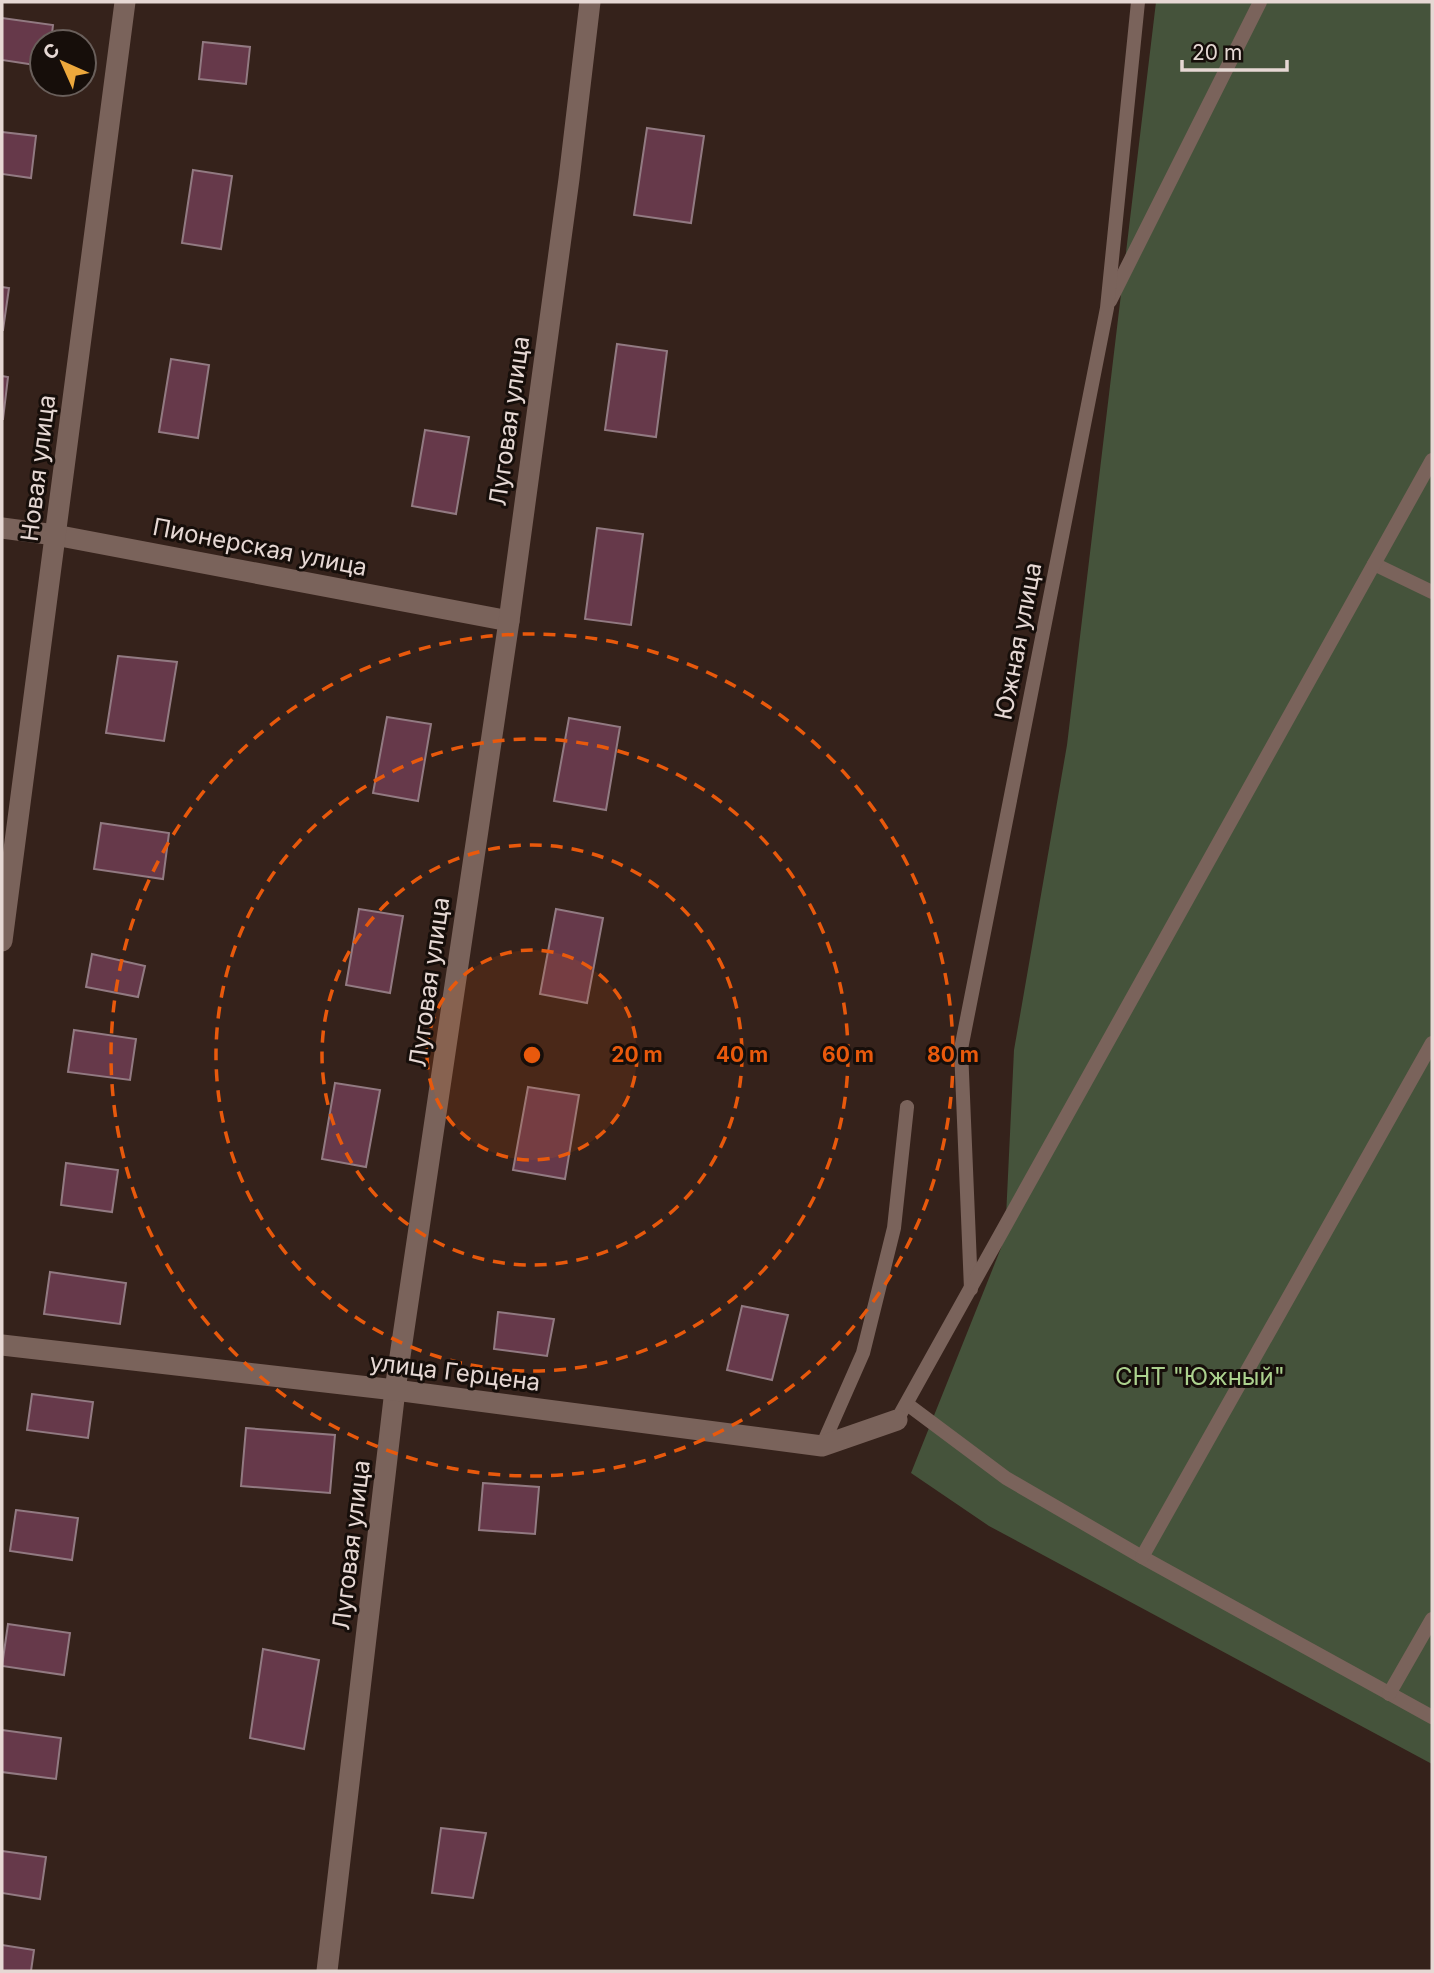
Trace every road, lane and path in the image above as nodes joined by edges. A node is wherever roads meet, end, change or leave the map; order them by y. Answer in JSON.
{"nodes":[{"id":1,"x":125,"y":2,"type":"edge"},
{"id":2,"x":590,"y":2,"type":"edge"},
{"id":3,"x":1138,"y":2,"type":"edge"},
{"id":4,"x":1260,"y":2,"type":"edge"},
{"id":5,"x":1107,"y":308,"type":"junction"},
{"id":6,"x":1432,"y":460,"type":"edge"},
{"id":7,"x":2,"y":528,"type":"edge"},
{"id":8,"x":55,"y":535,"type":"junction"},
{"id":9,"x":1374,"y":564,"type":"junction"},
{"id":10,"x":1432,"y":592,"type":"edge"},
{"id":11,"x":509,"y":621,"type":"junction"},
{"id":12,"x":2,"y":941,"type":"edge"},
{"id":13,"x":1432,"y":1042,"type":"edge"},
{"id":14,"x":907,"y":1107,"type":"dead end"},
{"id":15,"x":971,"y":1289,"type":"junction"},
{"id":16,"x":2,"y":1345,"type":"edge"},
{"id":17,"x":395,"y":1390,"type":"junction"},
{"id":18,"x":902,"y":1412,"type":"junction"},
{"id":19,"x":822,"y":1446,"type":"junction"},
{"id":20,"x":1142,"y":1557,"type":"junction"},
{"id":21,"x":1432,"y":1619,"type":"edge"},
{"id":22,"x":1389,"y":1694,"type":"junction"},
{"id":23,"x":1432,"y":1717,"type":"edge"},
{"id":24,"x":327,"y":1971,"type":"edge"}],
"edges":[{"from":1,"to":8,"type":"street","name":"Новая улица"},
{"from":2,"to":11,"type":"street","name":"Луговая улица"},
{"from":3,"to":5,"type":"lane","name":"Южная улица"},
{"from":4,"to":5,"type":"lane"},
{"from":5,"to":15,"type":"lane","name":"Южная улица"},
{"from":6,"to":9,"type":"lane"},
{"from":7,"to":8,"type":"street","name":"Пионерская улица"},
{"from":8,"to":11,"type":"street","name":"Пионерская улица"},
{"from":8,"to":12,"type":"street","name":"Новая улица"},
{"from":9,"to":10,"type":"lane"},
{"from":9,"to":15,"type":"lane"},
{"from":11,"to":17,"type":"street","name":"Луговая улица"},
{"from":13,"to":20,"type":"lane"},
{"from":14,"to":19,"type":"lane"},
{"from":15,"to":18,"type":"lane"},
{"from":16,"to":17,"type":"street","name":"улица Герцена"},
{"from":17,"to":19,"type":"street","name":"улица Герцена"},
{"from":17,"to":24,"type":"street","name":"Луговая улица"},
{"from":18,"to":19,"type":"street","name":"улица Герцена"},
{"from":18,"to":20,"type":"lane"},
{"from":20,"to":22,"type":"lane"},
{"from":21,"to":22,"type":"lane"},
{"from":22,"to":23,"type":"lane"}]}
